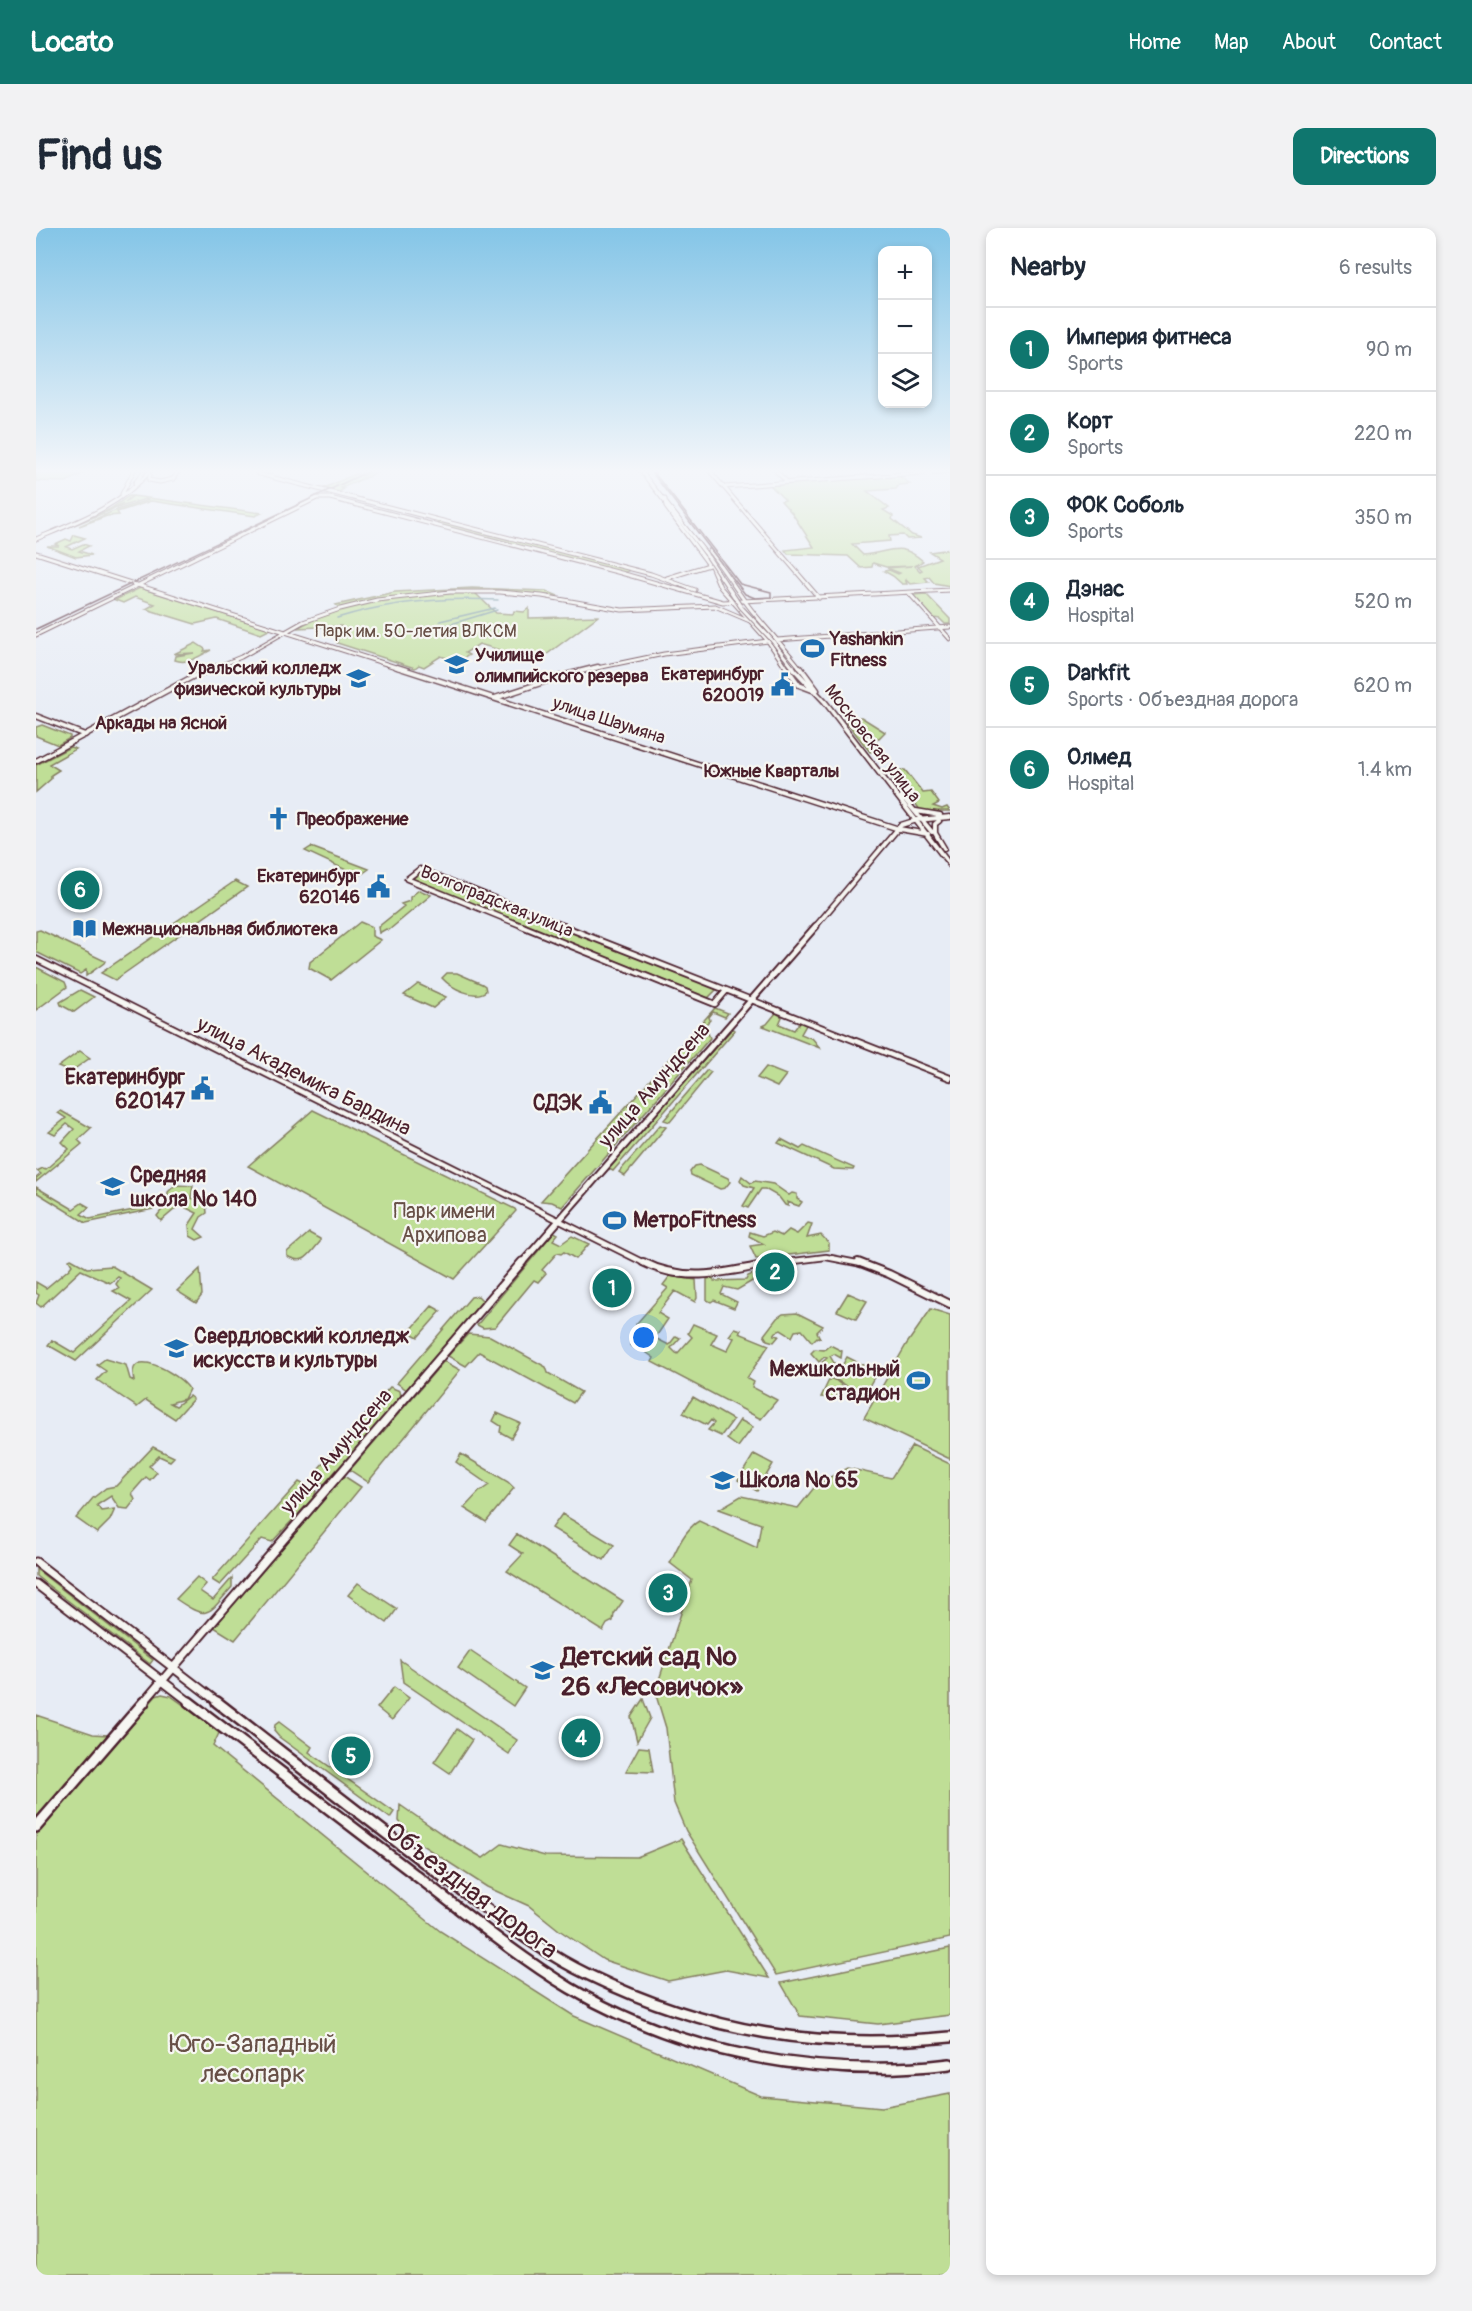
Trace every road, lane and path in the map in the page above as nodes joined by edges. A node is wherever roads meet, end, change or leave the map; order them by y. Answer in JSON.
{"nodes":[{"id":1,"x":75,"y":566,"type":"edge"},
{"id":2,"x":169,"y":566,"type":"edge"},
{"id":3,"x":176,"y":566,"type":"edge"},
{"id":4,"x":592,"y":566,"type":"edge"},
{"id":5,"x":619,"y":566,"type":"edge"},
{"id":6,"x":709,"y":566,"type":"edge"},
{"id":7,"x":712,"y":566,"type":"edge"},
{"id":8,"x":715,"y":566,"type":"edge"},
{"id":9,"x":718,"y":566,"type":"edge"},
{"id":10,"x":791,"y":566,"type":"edge"},
{"id":11,"x":633,"y":569,"type":"junction"},
{"id":12,"x":621,"y":573,"type":"junction"},
{"id":13,"x":651,"y":574,"type":"junction"},
{"id":14,"x":664,"y":578,"type":"junction"},
{"id":15,"x":643,"y":579,"type":"junction"},
{"id":16,"x":136,"y":585,"type":"junction"},
{"id":17,"x":950,"y":590,"type":"edge"},
{"id":18,"x":909,"y":593,"type":"junction"},
{"id":19,"x":819,"y":598,"type":"junction"},
{"id":20,"x":732,"y":602,"type":"junction"},
{"id":21,"x":745,"y":603,"type":"junction"},
{"id":22,"x":741,"y":612,"type":"junction"},
{"id":23,"x":730,"y":613,"type":"junction"},
{"id":24,"x":750,"y":621,"type":"junction"},
{"id":25,"x":950,"y":627,"type":"edge"},
{"id":26,"x":940,"y":628,"type":"junction"},
{"id":27,"x":286,"y":632,"type":"junction"},
{"id":28,"x":36,"y":633,"type":"edge"},
{"id":29,"x":950,"y":639,"type":"edge"},
{"id":30,"x":779,"y":640,"type":"junction"},
{"id":31,"x":768,"y":641,"type":"junction"},
{"id":32,"x":816,"y":690,"type":"junction"},
{"id":33,"x":495,"y":698,"type":"junction"},
{"id":34,"x":36,"y":716,"type":"edge"},
{"id":35,"x":85,"y":735,"type":"junction"},
{"id":36,"x":36,"y":762,"type":"edge"},
{"id":37,"x":916,"y":812,"type":"junction"},
{"id":38,"x":950,"y":818,"type":"edge"},
{"id":39,"x":921,"y":821,"type":"junction"},
{"id":40,"x":939,"y":821,"type":"junction"},
{"id":41,"x":882,"y":822,"type":"junction"},
{"id":42,"x":903,"y":823,"type":"junction"},
{"id":43,"x":899,"y":829,"type":"junction"},
{"id":44,"x":928,"y":834,"type":"junction"},
{"id":45,"x":944,"y":848,"type":"junction"},
{"id":46,"x":950,"y":863,"type":"edge"},
{"id":47,"x":420,"y":869,"type":"joint"},
{"id":48,"x":407,"y":879,"type":"joint"},
{"id":49,"x":36,"y":959,"type":"edge"},
{"id":50,"x":726,"y":992,"type":"junction"},
{"id":51,"x":752,"y":1000,"type":"junction"},
{"id":52,"x":950,"y":1078,"type":"edge"},
{"id":53,"x":558,"y":1221,"type":"junction"},
{"id":54,"x":950,"y":1304,"type":"edge"},
{"id":55,"x":36,"y":1563,"type":"edge"},
{"id":56,"x":36,"y":1584,"type":"edge"},
{"id":57,"x":173,"y":1667,"type":"junction"},
{"id":58,"x":161,"y":1681,"type":"junction"},
{"id":59,"x":36,"y":1827,"type":"edge"},
{"id":60,"x":950,"y":2037,"type":"edge"},
{"id":61,"x":950,"y":2064,"type":"edge"}],
"edges":[{"from":1,"to":16,"type":"street","name":"улица Шаумяна"},
{"from":2,"to":16,"type":"street"},
{"from":3,"to":16,"type":"street"},
{"from":4,"to":12,"type":"street"},
{"from":5,"to":11,"type":"street"},
{"from":6,"to":14,"type":"street"},
{"from":7,"to":20,"type":"main road","bridge":true},
{"from":8,"to":32,"type":"main road","name":"Московская улица","bridge":true},
{"from":9,"to":21,"type":"main road"},
{"from":10,"to":19,"type":"street"},
{"from":11,"to":12,"type":"street"},
{"from":11,"to":13,"type":"street"},
{"from":12,"to":15,"type":"street"},
{"from":13,"to":14,"type":"street"},
{"from":13,"to":15,"type":"street"},
{"from":14,"to":20,"type":"street"},
{"from":15,"to":20,"type":"street"},
{"from":16,"to":27,"type":"street","name":"улица Шаумяна"},
{"from":16,"to":28,"type":"street"},
{"from":16,"to":28,"type":"street"},
{"from":17,"to":18,"type":"street"},
{"from":18,"to":19,"type":"street"},
{"from":18,"to":26,"type":"street"},
{"from":19,"to":21,"type":"street"},
{"from":20,"to":21,"type":"street"},
{"from":20,"to":22,"type":"main road"},
{"from":21,"to":30,"type":"main road"},
{"from":22,"to":23,"type":"street"},
{"from":22,"to":24,"type":"main road"},
{"from":23,"to":24,"type":"street"},
{"from":23,"to":27,"type":"street"},
{"from":24,"to":31,"type":"main road"},
{"from":25,"to":26,"type":"main road"},
{"from":26,"to":29,"type":"street"},
{"from":26,"to":30,"type":"main road"},
{"from":27,"to":33,"type":"street","name":"улица Шаумяна"},
{"from":27,"to":35,"type":"street"},
{"from":30,"to":31,"type":"main road"},
{"from":30,"to":32,"type":"main road"},
{"from":31,"to":32,"type":"main road"},
{"from":31,"to":33,"type":"street"},
{"from":32,"to":37,"type":"main road","name":"Московская улица"},
{"from":32,"to":39,"type":"main road","name":"Московская улица"},
{"from":33,"to":41,"type":"street","name":"улица Шаумяна"},
{"from":34,"to":35,"type":"street"},
{"from":35,"to":36,"type":"street"},
{"from":37,"to":38,"type":"main road"},
{"from":37,"to":39,"type":"main road","name":"Московская улица"},
{"from":38,"to":39,"type":"main road"},
{"from":38,"to":40,"type":"main road"},
{"from":39,"to":40,"type":"main road"},
{"from":39,"to":42,"type":"main road"},
{"from":39,"to":43,"type":"main road"},
{"from":39,"to":44,"type":"main road","name":"Московская улица"},
{"from":39,"to":45,"type":"main road","name":"Московская улица"},
{"from":40,"to":45,"type":"main road"},
{"from":41,"to":42,"type":"street"},
{"from":41,"to":43,"type":"street","name":"улица Шаумяна"},
{"from":42,"to":43,"type":"main road","name":"улица Амундсена"},
{"from":43,"to":44,"type":"main road"},
{"from":43,"to":51,"type":"main road","name":"улица Амундсена"},
{"from":44,"to":46,"type":"main road","name":"Московская улица"},
{"from":45,"to":46,"type":"main road","name":"Московская улица"},
{"from":47,"to":48,"type":"street","name":"Волгоградская улица"},
{"from":47,"to":50,"type":"street","name":"Волгоградская улица"},
{"from":48,"to":50,"type":"street","name":"Волгоградская улица"},
{"from":49,"to":53,"type":"street","name":"улица Академика Бардина"},
{"from":50,"to":51,"type":"street","name":"Волгоградская улица"},
{"from":51,"to":52,"type":"street","name":"Волгоградская улица"},
{"from":51,"to":53,"type":"main road","name":"улица Амундсена"},
{"from":53,"to":54,"type":"street","name":"улица Академика Бардина"},
{"from":53,"to":57,"type":"main road","name":"улица Амундсена"},
{"from":55,"to":57,"type":"main road","name":"Объездная дорога"},
{"from":56,"to":58,"type":"main road","name":"Объездная дорога"},
{"from":57,"to":58,"type":"main road","name":"улица Амундсена"},
{"from":57,"to":60,"type":"main road","name":"Объездная дорога"},
{"from":58,"to":59,"type":"main road","name":"улица Амундсена"},
{"from":58,"to":61,"type":"main road","name":"Объездная дорога"}]}
